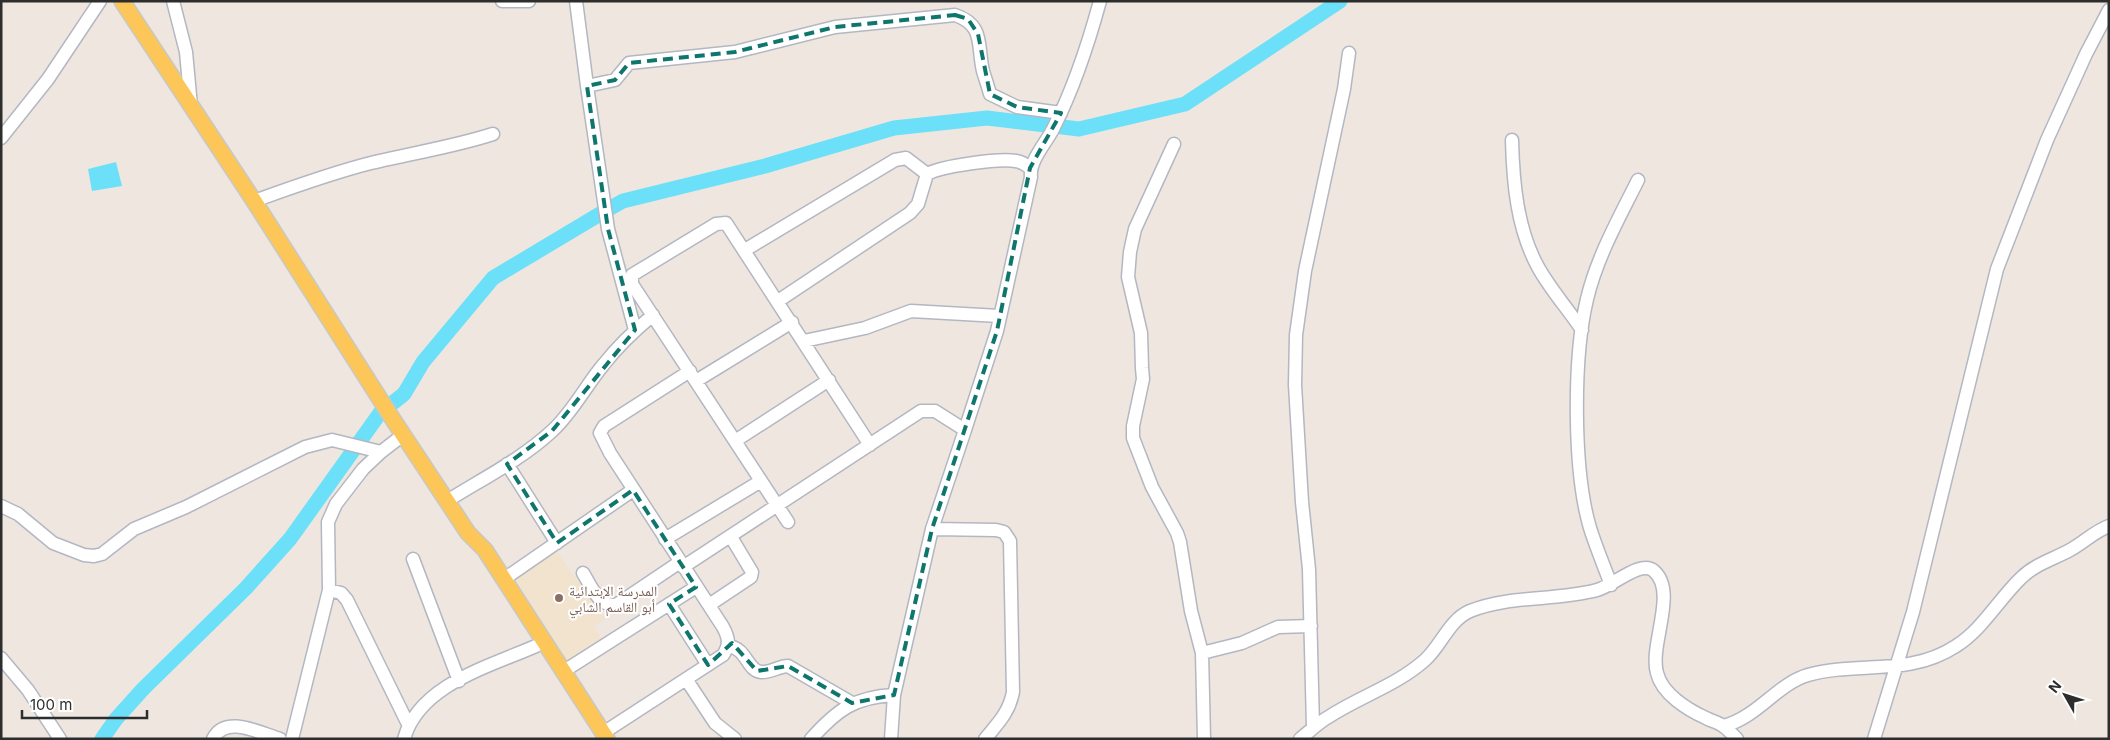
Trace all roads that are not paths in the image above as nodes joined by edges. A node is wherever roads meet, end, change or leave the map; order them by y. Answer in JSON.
{"nodes":[{"id":1,"x":100,"y":1,"type":"edge"},
{"id":2,"x":122,"y":1,"type":"edge"},
{"id":3,"x":173,"y":1,"type":"edge"},
{"id":4,"x":502,"y":1,"type":"edge"},
{"id":5,"x":529,"y":1,"type":"edge"},
{"id":6,"x":576,"y":1,"type":"edge"},
{"id":7,"x":1100,"y":1,"type":"edge"},
{"id":8,"x":2109,"y":10,"type":"edge"},
{"id":9,"x":1349,"y":53,"type":"dead end"},
{"id":10,"x":587,"y":86,"type":"junction"},
{"id":11,"x":191,"y":106,"type":"junction"},
{"id":12,"x":1061,"y":113,"type":"junction"},
{"id":13,"x":493,"y":134,"type":"dead end"},
{"id":14,"x":1,"y":138,"type":"edge"},
{"id":15,"x":1512,"y":140,"type":"dead end"},
{"id":16,"x":1174,"y":144,"type":"dead end"},
{"id":17,"x":1030,"y":168,"type":"junction"},
{"id":18,"x":927,"y":174,"type":"junction"},
{"id":19,"x":1638,"y":180,"type":"dead end"},
{"id":20,"x":254,"y":201,"type":"junction"},
{"id":21,"x":745,"y":250,"type":"junction"},
{"id":22,"x":778,"y":300,"type":"junction"},
{"id":23,"x":653,"y":315,"type":"junction"},
{"id":24,"x":999,"y":316,"type":"junction"},
{"id":25,"x":792,"y":322,"type":"junction"},
{"id":26,"x":635,"y":330,"type":"junction"},
{"id":27,"x":1582,"y":330,"type":"junction"},
{"id":28,"x":804,"y":341,"type":"junction"},
{"id":29,"x":693,"y":376,"type":"junction"},
{"id":30,"x":829,"y":380,"type":"junction"},
{"id":31,"x":964,"y":430,"type":"junction"},
{"id":32,"x":403,"y":435,"type":"junction"},
{"id":33,"x":735,"y":441,"type":"junction"},
{"id":34,"x":870,"y":445,"type":"junction"},
{"id":35,"x":381,"y":452,"type":"junction"},
{"id":36,"x":507,"y":464,"type":"junction"},
{"id":37,"x":761,"y":481,"type":"junction"},
{"id":38,"x":634,"y":490,"type":"junction"},
{"id":39,"x":447,"y":500,"type":"junction"},
{"id":40,"x":1,"y":506,"type":"edge"},
{"id":41,"x":778,"y":507,"type":"junction"},
{"id":42,"x":788,"y":522,"type":"dead end"},
{"id":43,"x":2109,"y":526,"type":"edge"},
{"id":44,"x":932,"y":529,"type":"junction"},
{"id":45,"x":468,"y":533,"type":"junction"},
{"id":46,"x":730,"y":537,"type":"junction"},
{"id":47,"x":665,"y":539,"type":"junction"},
{"id":48,"x":557,"y":543,"type":"junction"},
{"id":49,"x":413,"y":559,"type":"dead end"},
{"id":50,"x":682,"y":564,"type":"junction"},
{"id":51,"x":583,"y":573,"type":"dead end"},
{"id":52,"x":504,"y":579,"type":"junction"},
{"id":53,"x":1611,"y":585,"type":"junction"},
{"id":54,"x":696,"y":587,"type":"junction"},
{"id":55,"x":329,"y":590,"type":"junction"},
{"id":56,"x":669,"y":604,"type":"junction"},
{"id":57,"x":709,"y":605,"type":"junction"},
{"id":58,"x":1311,"y":626,"type":"junction"},
{"id":59,"x":536,"y":646,"type":"junction"},
{"id":60,"x":728,"y":646,"type":"junction"},
{"id":61,"x":1202,"y":653,"type":"junction"},
{"id":62,"x":1,"y":658,"type":"edge"},
{"id":63,"x":708,"y":665,"type":"junction"},
{"id":64,"x":1897,"y":666,"type":"junction"},
{"id":65,"x":564,"y":671,"type":"junction"},
{"id":66,"x":686,"y":679,"type":"junction"},
{"id":67,"x":459,"y":681,"type":"junction"},
{"id":68,"x":894,"y":695,"type":"junction"},
{"id":69,"x":852,"y":703,"type":"junction"},
{"id":70,"x":408,"y":724,"type":"junction"},
{"id":71,"x":1724,"y":726,"type":"junction"},
{"id":72,"x":1313,"y":727,"type":"junction"},
{"id":73,"x":602,"y":737,"type":"edge"},
{"id":74,"x":60,"y":739,"type":"edge"},
{"id":75,"x":213,"y":739,"type":"edge"},
{"id":76,"x":280,"y":739,"type":"edge"},
{"id":77,"x":292,"y":739,"type":"edge"},
{"id":78,"x":404,"y":739,"type":"edge"},
{"id":79,"x":735,"y":739,"type":"edge"},
{"id":80,"x":811,"y":739,"type":"edge"},
{"id":81,"x":891,"y":739,"type":"edge"},
{"id":82,"x":985,"y":739,"type":"edge"},
{"id":83,"x":1204,"y":739,"type":"edge"},
{"id":84,"x":1300,"y":739,"type":"edge"},
{"id":85,"x":1737,"y":739,"type":"edge"},
{"id":86,"x":1874,"y":739,"type":"edge"}],
"edges":[{"from":1,"to":14,"type":"street"},
{"from":2,"to":11,"type":"main road"},
{"from":3,"to":11,"type":"street"},
{"from":4,"to":5,"type":"street"},
{"from":6,"to":10,"type":"street"},
{"from":7,"to":12,"type":"street"},
{"from":8,"to":64,"type":"street"},
{"from":9,"to":58,"type":"street"},
{"from":10,"to":12,"type":"street"},
{"from":10,"to":26,"type":"street"},
{"from":11,"to":20,"type":"main road"},
{"from":12,"to":17,"type":"street"},
{"from":13,"to":20,"type":"street"},
{"from":15,"to":27,"type":"street"},
{"from":16,"to":61,"type":"street"},
{"from":17,"to":18,"type":"street"},
{"from":17,"to":24,"type":"street"},
{"from":18,"to":21,"type":"street"},
{"from":18,"to":22,"type":"street"},
{"from":19,"to":27,"type":"street"},
{"from":20,"to":32,"type":"main road"},
{"from":21,"to":22,"type":"street"},
{"from":21,"to":23,"type":"street"},
{"from":22,"to":25,"type":"street"},
{"from":23,"to":26,"type":"street"},
{"from":23,"to":29,"type":"street"},
{"from":24,"to":28,"type":"street"},
{"from":24,"to":31,"type":"street"},
{"from":25,"to":28,"type":"street"},
{"from":25,"to":29,"type":"street"},
{"from":26,"to":36,"type":"street"},
{"from":27,"to":53,"type":"street"},
{"from":28,"to":30,"type":"street"},
{"from":29,"to":33,"type":"street"},
{"from":29,"to":38,"type":"street"},
{"from":30,"to":33,"type":"street"},
{"from":30,"to":34,"type":"street"},
{"from":31,"to":34,"type":"street"},
{"from":31,"to":44,"type":"street"},
{"from":32,"to":35,"type":"street"},
{"from":32,"to":39,"type":"main road"},
{"from":33,"to":37,"type":"street"},
{"from":34,"to":41,"type":"street"},
{"from":35,"to":40,"type":"street"},
{"from":35,"to":55,"type":"street"},
{"from":36,"to":39,"type":"street"},
{"from":36,"to":48,"type":"street"},
{"from":37,"to":41,"type":"street"},
{"from":37,"to":47,"type":"street"},
{"from":38,"to":47,"type":"street"},
{"from":38,"to":48,"type":"street"},
{"from":39,"to":45,"type":"main road"},
{"from":41,"to":42,"type":"street"},
{"from":41,"to":46,"type":"street"},
{"from":43,"to":64,"type":"street"},
{"from":44,"to":68,"type":"street"},
{"from":44,"to":82,"type":"street"},
{"from":45,"to":52,"type":"main road"},
{"from":45,"to":59,"type":"main road"},
{"from":46,"to":50,"type":"street"},
{"from":46,"to":57,"type":"street"},
{"from":47,"to":50,"type":"street"},
{"from":48,"to":52,"type":"street"},
{"from":49,"to":67,"type":"street"},
{"from":50,"to":51,"type":"street"},
{"from":50,"to":54,"type":"street"},
{"from":52,"to":65,"type":"main road"},
{"from":53,"to":71,"type":"street"},
{"from":53,"to":72,"type":"street"},
{"from":54,"to":56,"type":"street"},
{"from":54,"to":57,"type":"street"},
{"from":55,"to":70,"type":"street"},
{"from":55,"to":77,"type":"street"},
{"from":56,"to":63,"type":"street"},
{"from":56,"to":65,"type":"street"},
{"from":57,"to":60,"type":"street"},
{"from":58,"to":61,"type":"street"},
{"from":58,"to":72,"type":"street"},
{"from":59,"to":67,"type":"street"},
{"from":59,"to":73,"type":"main road"},
{"from":60,"to":63,"type":"street"},
{"from":60,"to":69,"type":"street"},
{"from":61,"to":83,"type":"street"},
{"from":62,"to":74,"type":"street"},
{"from":63,"to":66,"type":"street"},
{"from":64,"to":71,"type":"street"},
{"from":64,"to":86,"type":"street"},
{"from":65,"to":73,"type":"main road"},
{"from":66,"to":73,"type":"street"},
{"from":66,"to":79,"type":"street"},
{"from":67,"to":70,"type":"street"},
{"from":68,"to":69,"type":"street"},
{"from":68,"to":81,"type":"street"},
{"from":69,"to":80,"type":"street"},
{"from":70,"to":78,"type":"street"},
{"from":71,"to":85,"type":"street"},
{"from":72,"to":84,"type":"street"},
{"from":75,"to":76,"type":"street"}]}
